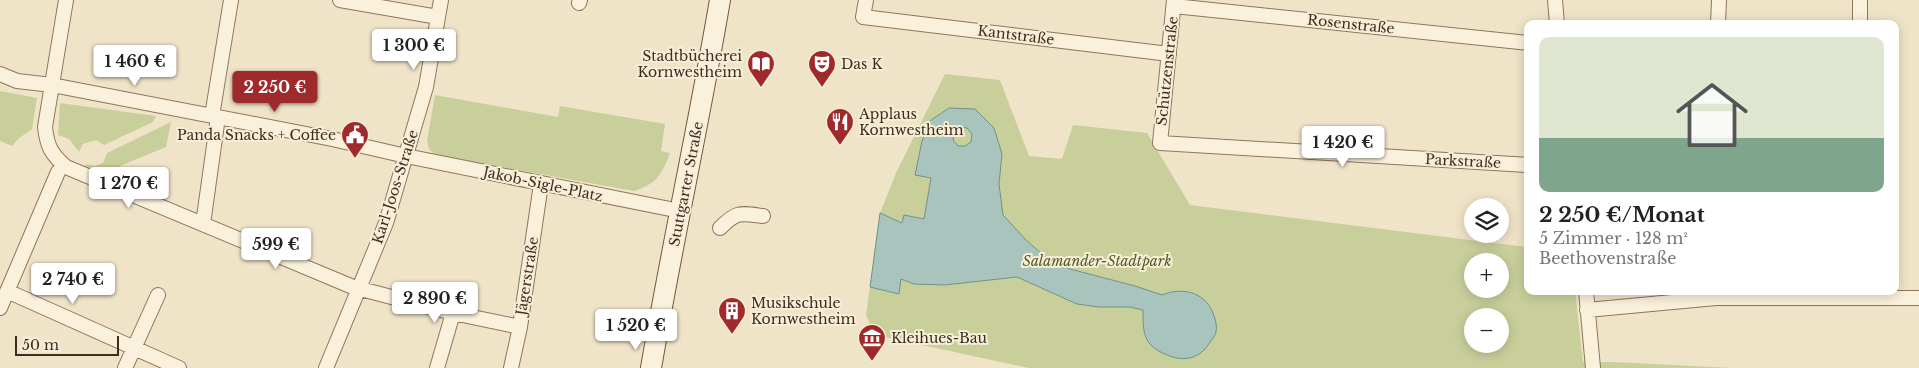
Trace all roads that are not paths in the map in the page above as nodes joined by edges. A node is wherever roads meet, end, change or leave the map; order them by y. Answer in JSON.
{"nodes":[{"id":1,"x":66,"y":0,"type":"edge"},
{"id":2,"x":231,"y":0,"type":"edge"},
{"id":3,"x":340,"y":0,"type":"edge"},
{"id":4,"x":441,"y":0,"type":"edge"},
{"id":5,"x":720,"y":0,"type":"edge"},
{"id":6,"x":866,"y":0,"type":"edge"},
{"id":7,"x":1555,"y":0,"type":"edge"},
{"id":8,"x":1719,"y":0,"type":"edge"},
{"id":9,"x":1860,"y":0,"type":"edge"},
{"id":10,"x":1174,"y":3,"type":"edge"},
{"id":11,"x":438,"y":17,"type":"junction"},
{"id":12,"x":1557,"y":20,"type":"edge"},
{"id":13,"x":1718,"y":20,"type":"edge"},
{"id":14,"x":1860,"y":20,"type":"edge"},
{"id":15,"x":1524,"y":43,"type":"edge"},
{"id":16,"x":1169,"y":54,"type":"junction"},
{"id":17,"x":0,"y":74,"type":"edge"},
{"id":18,"x":52,"y":85,"type":"junction"},
{"id":19,"x":215,"y":117,"type":"junction"},
{"id":20,"x":1160,"y":143,"type":"joint"},
{"id":21,"x":406,"y":156,"type":"junction"},
{"id":22,"x":1524,"y":165,"type":"edge"},
{"id":23,"x":58,"y":172,"type":"dead end"},
{"id":24,"x":541,"y":184,"type":"junction"},
{"id":25,"x":680,"y":211,"type":"junction"},
{"id":26,"x":763,"y":216,"type":"dead end"},
{"id":27,"x":204,"y":224,"type":"junction"},
{"id":28,"x":720,"y":228,"type":"dead end"},
{"id":29,"x":358,"y":289,"type":"junction"},
{"id":30,"x":7,"y":291,"type":"junction"},
{"id":31,"x":158,"y":295,"type":"dead end"},
{"id":32,"x":1586,"y":295,"type":"edge"},
{"id":33,"x":1716,"y":295,"type":"edge"},
{"id":34,"x":1878,"y":295,"type":"edge"},
{"id":35,"x":1919,"y":298,"type":"edge"},
{"id":36,"x":0,"y":308,"type":"edge"},
{"id":37,"x":1587,"y":310,"type":"junction"},
{"id":38,"x":453,"y":314,"type":"junction"},
{"id":39,"x":520,"y":327,"type":"junction"},
{"id":40,"x":132,"y":348,"type":"junction"},
{"id":41,"x":125,"y":368,"type":"edge"},
{"id":42,"x":179,"y":368,"type":"edge"},
{"id":43,"x":326,"y":368,"type":"edge"},
{"id":44,"x":437,"y":368,"type":"edge"},
{"id":45,"x":510,"y":368,"type":"edge"},
{"id":46,"x":651,"y":368,"type":"edge"},
{"id":47,"x":1593,"y":368,"type":"edge"}],
"edges":[{"from":1,"to":18,"type":"street"},
{"from":2,"to":19,"type":"street"},
{"from":3,"to":11,"type":"street"},
{"from":4,"to":11,"type":"street","name":"Karl-Joos-Straße"},
{"from":5,"to":25,"type":"main road","name":"Stuttgarter Straße"},
{"from":6,"to":16,"type":"street","name":"Kantstraße"},
{"from":7,"to":12,"type":"street"},
{"from":8,"to":13,"type":"street"},
{"from":9,"to":14,"type":"street"},
{"from":10,"to":15,"type":"street","name":"Rosenstraße"},
{"from":10,"to":16,"type":"street","name":"Schützenstraße"},
{"from":11,"to":21,"type":"street","name":"Karl-Joos-Straße"},
{"from":16,"to":20,"type":"street","name":"Schützenstraße"},
{"from":17,"to":18,"type":"street","name":"Jakob-Sigle-Platz"},
{"from":18,"to":19,"type":"street","name":"Jakob-Sigle-Platz"},
{"from":18,"to":27,"type":"street"},
{"from":19,"to":21,"type":"street","name":"Jakob-Sigle-Platz"},
{"from":19,"to":27,"type":"street"},
{"from":20,"to":22,"type":"street","name":"Parkstraße"},
{"from":21,"to":24,"type":"street","name":"Jakob-Sigle-Platz"},
{"from":21,"to":29,"type":"street","name":"Karl-Joos-Straße"},
{"from":23,"to":30,"type":"street"},
{"from":24,"to":25,"type":"street","name":"Jakob-Sigle-Platz"},
{"from":24,"to":39,"type":"street","name":"Jägerstraße"},
{"from":25,"to":46,"type":"main road","name":"Stuttgarter Straße"},
{"from":26,"to":28,"type":"street"},
{"from":27,"to":29,"type":"street"},
{"from":29,"to":38,"type":"street"},
{"from":29,"to":43,"type":"street","name":"Karl-Joos-Straße"},
{"from":30,"to":36,"type":"street"},
{"from":30,"to":40,"type":"street"},
{"from":31,"to":40,"type":"street"},
{"from":32,"to":37,"type":"street"},
{"from":33,"to":37,"type":"street"},
{"from":34,"to":35,"type":"street"},
{"from":37,"to":47,"type":"street"},
{"from":38,"to":39,"type":"street"},
{"from":38,"to":44,"type":"street"},
{"from":39,"to":45,"type":"street","name":"Jägerstraße"},
{"from":40,"to":41,"type":"street"},
{"from":40,"to":42,"type":"street"}]}
